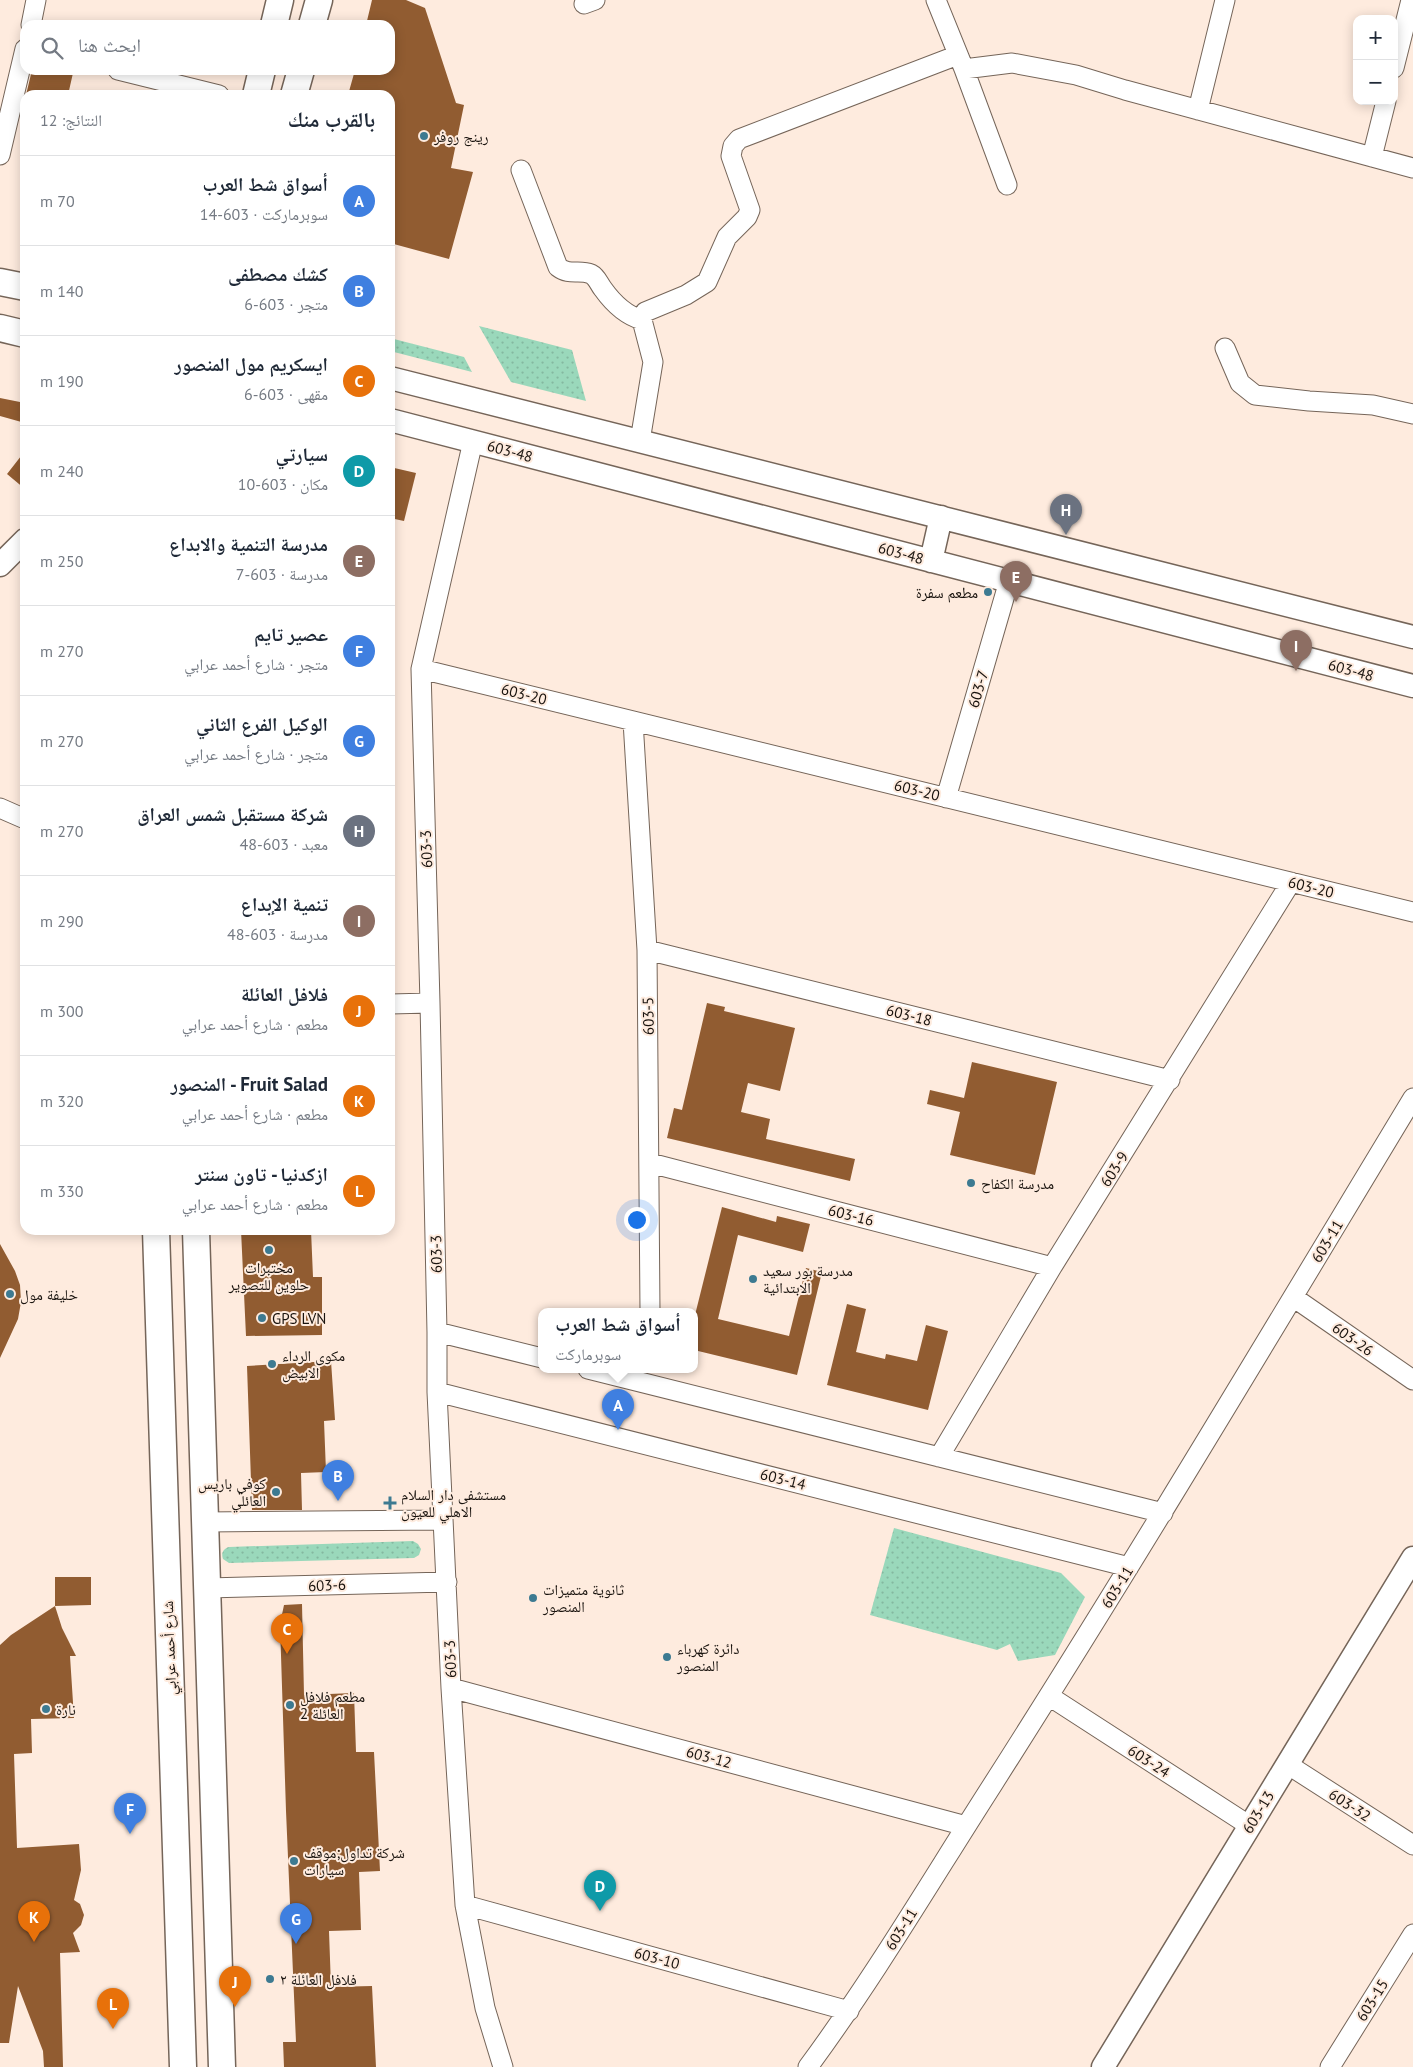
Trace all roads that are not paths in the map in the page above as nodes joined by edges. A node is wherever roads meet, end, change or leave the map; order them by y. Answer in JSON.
{"nodes":[{"id":1,"x":36,"y":0,"type":"edge"},
{"id":2,"x":280,"y":0,"type":"edge"},
{"id":3,"x":319,"y":0,"type":"edge"},
{"id":4,"x":936,"y":0,"type":"edge"},
{"id":5,"x":1225,"y":0,"type":"edge"},
{"id":6,"x":1411,"y":0,"type":"edge"},
{"id":7,"x":31,"y":20,"type":"edge"},
{"id":8,"x":275,"y":20,"type":"edge"},
{"id":9,"x":313,"y":20,"type":"edge"},
{"id":10,"x":1396,"y":60,"type":"edge"},
{"id":11,"x":961,"y":62,"type":"junction"},
{"id":12,"x":20,"y":69,"type":"edge"},
{"id":13,"x":138,"y":75,"type":"edge"},
{"id":14,"x":261,"y":75,"type":"edge"},
{"id":15,"x":300,"y":75,"type":"edge"},
{"id":16,"x":199,"y":90,"type":"edge"},
{"id":17,"x":257,"y":90,"type":"edge"},
{"id":18,"x":295,"y":90,"type":"edge"},
{"id":19,"x":1385,"y":105,"type":"edge"},
{"id":20,"x":1198,"y":110,"type":"junction"},
{"id":21,"x":0,"y":155,"type":"edge"},
{"id":22,"x":1372,"y":157,"type":"junction"},
{"id":23,"x":1413,"y":168,"type":"edge"},
{"id":24,"x":521,"y":170,"type":"dead end"},
{"id":25,"x":1006,"y":185,"type":"dead end"},
{"id":26,"x":642,"y":320,"type":"junction"},
{"id":27,"x":0,"y":328,"type":"edge"},
{"id":28,"x":20,"y":333,"type":"edge"},
{"id":29,"x":1225,"y":348,"type":"dead end"},
{"id":30,"x":395,"y":379,"type":"edge"},
{"id":31,"x":1413,"y":414,"type":"edge"},
{"id":32,"x":395,"y":421,"type":"edge"},
{"id":33,"x":640,"y":440,"type":"junction"},
{"id":34,"x":473,"y":441,"type":"junction"},
{"id":35,"x":942,"y":517,"type":"junction"},
{"id":36,"x":932,"y":561,"type":"junction"},
{"id":37,"x":1009,"y":581,"type":"junction"},
{"id":38,"x":1413,"y":637,"type":"edge"},
{"id":39,"x":421,"y":669,"type":"junction"},
{"id":40,"x":1413,"y":686,"type":"edge"},
{"id":41,"x":633,"y":720,"type":"junction"},
{"id":42,"x":946,"y":798,"type":"junction"},
{"id":43,"x":0,"y":808,"type":"edge"},
{"id":44,"x":20,"y":817,"type":"edge"},
{"id":45,"x":1291,"y":882,"type":"junction"},
{"id":46,"x":1413,"y":912,"type":"edge"},
{"id":47,"x":647,"y":950,"type":"junction"},
{"id":48,"x":430,"y":1002,"type":"junction"},
{"id":49,"x":395,"y":1004,"type":"edge"},
{"id":50,"x":1170,"y":1080,"type":"junction"},
{"id":51,"x":1413,"y":1098,"type":"edge"},
{"id":52,"x":650,"y":1163,"type":"junction"},
{"id":53,"x":156,"y":1235,"type":"edge"},
{"id":54,"x":196,"y":1235,"type":"edge"},
{"id":55,"x":1052,"y":1267,"type":"junction"},
{"id":56,"x":1293,"y":1297,"type":"junction"},
{"id":57,"x":650,"y":1308,"type":"edge"},
{"id":58,"x":437,"y":1332,"type":"junction"},
{"id":59,"x":538,"y":1357,"type":"edge"},
{"id":60,"x":623,"y":1373,"type":"edge"},
{"id":61,"x":650,"y":1376,"type":"edge"},
{"id":62,"x":1413,"y":1380,"type":"edge"},
{"id":63,"x":437,"y":1392,"type":"junction"},
{"id":64,"x":939,"y":1457,"type":"junction"},
{"id":65,"x":1163,"y":1513,"type":"junction"},
{"id":66,"x":442,"y":1520,"type":"junction"},
{"id":67,"x":205,"y":1522,"type":"junction"},
{"id":68,"x":1413,"y":1558,"type":"edge"},
{"id":69,"x":1129,"y":1566,"type":"junction"},
{"id":70,"x":447,"y":1582,"type":"junction"},
{"id":71,"x":207,"y":1588,"type":"junction"},
{"id":72,"x":451,"y":1688,"type":"junction"},
{"id":73,"x":1049,"y":1696,"type":"junction"},
{"id":74,"x":1287,"y":1764,"type":"junction"},
{"id":75,"x":966,"y":1826,"type":"junction"},
{"id":76,"x":1250,"y":1826,"type":"junction"},
{"id":77,"x":1413,"y":1845,"type":"edge"},
{"id":78,"x":466,"y":1905,"type":"junction"},
{"id":79,"x":1413,"y":1934,"type":"edge"},
{"id":80,"x":849,"y":2011,"type":"junction"},
{"id":81,"x":183,"y":2067,"type":"edge"},
{"id":82,"x":222,"y":2067,"type":"edge"},
{"id":83,"x":503,"y":2067,"type":"edge"},
{"id":84,"x":808,"y":2067,"type":"edge"},
{"id":85,"x":1103,"y":2067,"type":"edge"},
{"id":86,"x":1330,"y":2067,"type":"edge"}],
"edges":[{"from":1,"to":7,"type":"street"},
{"from":2,"to":8,"type":"main road"},
{"from":3,"to":9,"type":"main road"},
{"from":4,"to":11,"type":"street"},
{"from":5,"to":20,"type":"street"},
{"from":6,"to":10,"type":"street"},
{"from":11,"to":20,"type":"street"},
{"from":11,"to":25,"type":"street"},
{"from":11,"to":26,"type":"street"},
{"from":12,"to":21,"type":"street"},
{"from":13,"to":16,"type":"street"},
{"from":14,"to":17,"type":"main road"},
{"from":15,"to":18,"type":"main road"},
{"from":19,"to":22,"type":"street"},
{"from":20,"to":22,"type":"street"},
{"from":22,"to":23,"type":"street"},
{"from":24,"to":26,"type":"street"},
{"from":26,"to":33,"type":"street"},
{"from":27,"to":28,"type":"main road"},
{"from":29,"to":31,"type":"street"},
{"from":30,"to":33,"type":"street"},
{"from":32,"to":34,"type":"street","name":"603-48"},
{"from":33,"to":35,"type":"street"},
{"from":34,"to":36,"type":"street","name":"603-48"},
{"from":34,"to":39,"type":"street","name":"603-3"},
{"from":35,"to":36,"type":"street"},
{"from":35,"to":38,"type":"street"},
{"from":36,"to":37,"type":"street","name":"603-48"},
{"from":37,"to":40,"type":"street","name":"603-48"},
{"from":37,"to":42,"type":"street","name":"603-7"},
{"from":39,"to":41,"type":"street","name":"603-20"},
{"from":39,"to":48,"type":"street","name":"603-3"},
{"from":41,"to":42,"type":"street","name":"603-20"},
{"from":41,"to":47,"type":"street","name":"603-5"},
{"from":42,"to":45,"type":"street","name":"603-20"},
{"from":43,"to":44,"type":"street"},
{"from":45,"to":46,"type":"street","name":"603-20"},
{"from":45,"to":50,"type":"street","name":"603-9"},
{"from":47,"to":50,"type":"street","name":"603-18"},
{"from":47,"to":52,"type":"street","name":"603-5"},
{"from":48,"to":49,"type":"street"},
{"from":48,"to":58,"type":"street","name":"603-3"},
{"from":50,"to":55,"type":"street","name":"603-9"},
{"from":51,"to":56,"type":"street","name":"603-11"},
{"from":52,"to":55,"type":"street","name":"603-16"},
{"from":52,"to":57,"type":"street","name":"603-5"},
{"from":53,"to":81,"type":"main road","name":"شارع أحمد عرابي"},
{"from":54,"to":67,"type":"main road"},
{"from":55,"to":64,"type":"street","name":"603-9"},
{"from":56,"to":62,"type":"street","name":"603-26"},
{"from":56,"to":65,"type":"street","name":"603-11"},
{"from":58,"to":59,"type":"street"},
{"from":58,"to":63,"type":"street","name":"603-3"},
{"from":60,"to":61,"type":"street"},
{"from":61,"to":64,"type":"street"},
{"from":63,"to":66,"type":"street","name":"603-3"},
{"from":63,"to":69,"type":"street","name":"603-14"},
{"from":64,"to":65,"type":"street"},
{"from":65,"to":69,"type":"street","name":"603-11"},
{"from":66,"to":67,"type":"street"},
{"from":66,"to":70,"type":"street","name":"603-3"},
{"from":67,"to":71,"type":"main road"},
{"from":68,"to":74,"type":"street","name":"603-13"},
{"from":69,"to":73,"type":"street","name":"603-11"},
{"from":70,"to":71,"type":"street","name":"603-6"},
{"from":70,"to":72,"type":"street","name":"603-3"},
{"from":71,"to":82,"type":"main road"},
{"from":72,"to":75,"type":"street","name":"603-12"},
{"from":72,"to":78,"type":"street","name":"603-3"},
{"from":73,"to":75,"type":"street","name":"603-11"},
{"from":73,"to":76,"type":"street","name":"603-24"},
{"from":74,"to":76,"type":"street","name":"603-13"},
{"from":74,"to":77,"type":"street","name":"603-32"},
{"from":75,"to":80,"type":"street","name":"603-11"},
{"from":76,"to":85,"type":"street","name":"603-13"},
{"from":78,"to":80,"type":"street","name":"603-10"},
{"from":78,"to":83,"type":"street","name":"603-3"},
{"from":79,"to":86,"type":"street","name":"603-15"},
{"from":80,"to":84,"type":"street","name":"603-11"}]}
